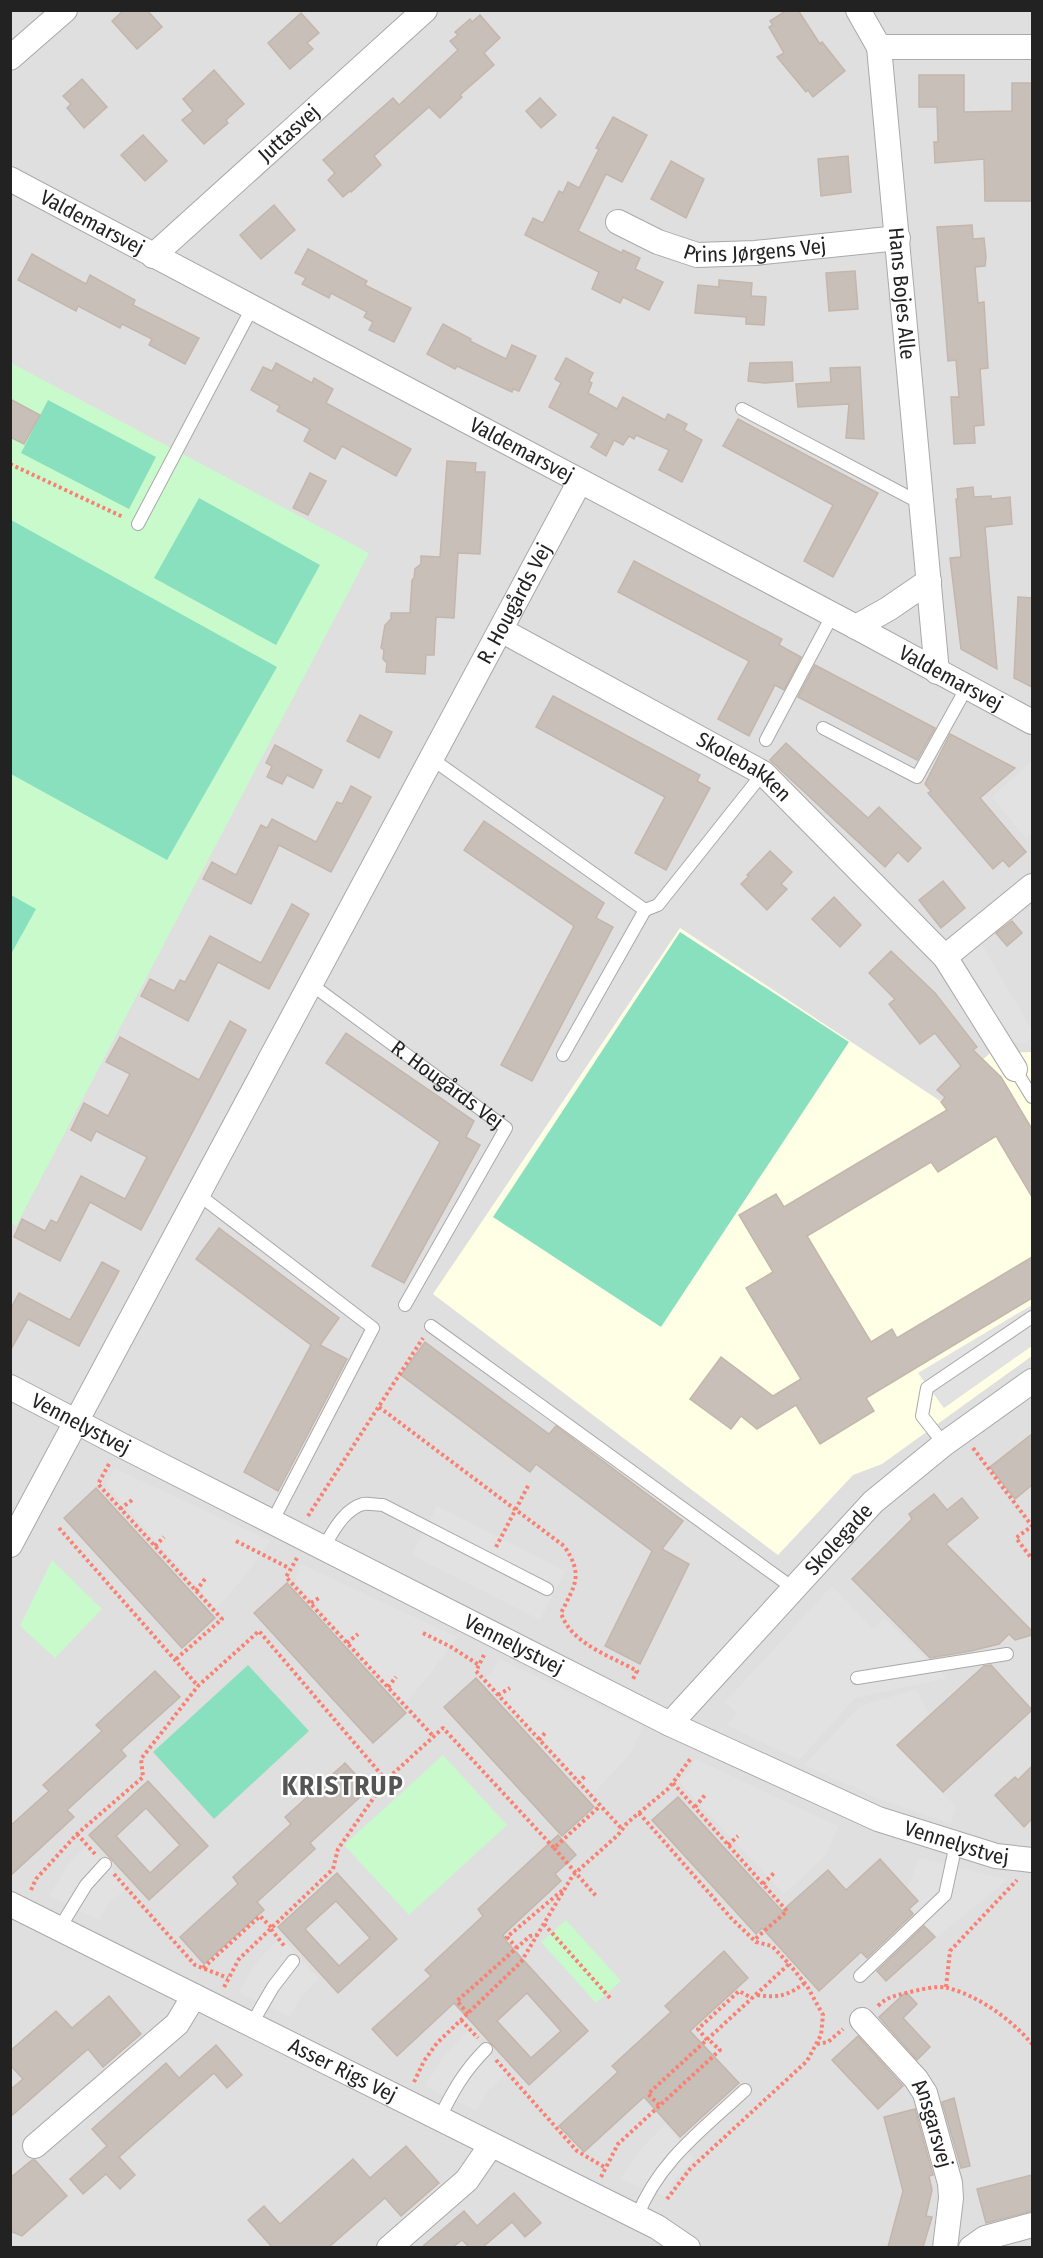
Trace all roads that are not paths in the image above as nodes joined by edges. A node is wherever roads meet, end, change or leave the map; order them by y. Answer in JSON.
{"nodes":[{"id":1,"x":65,"y":10,"type":"edge"},
{"id":2,"x":425,"y":10,"type":"edge"},
{"id":3,"x":858,"y":10,"type":"edge"},
{"id":4,"x":879,"y":47,"type":"junction"},
{"id":5,"x":1032,"y":47,"type":"edge"},
{"id":6,"x":10,"y":58,"type":"edge"},
{"id":7,"x":10,"y":179,"type":"edge"},
{"id":8,"x":618,"y":222,"type":"dead end"},
{"id":9,"x":898,"y":238,"type":"junction"},
{"id":10,"x":153,"y":256,"type":"junction"},
{"id":11,"x":252,"y":308,"type":"junction"},
{"id":12,"x":742,"y":409,"type":"dead end"},
{"id":13,"x":580,"y":481,"type":"junction"},
{"id":14,"x":922,"y":504,"type":"junction"},
{"id":15,"x":138,"y":524,"type":"road end"},
{"id":16,"x":929,"y":581,"type":"junction"},
{"id":17,"x":833,"y":614,"type":"junction"},
{"id":18,"x":856,"y":627,"type":"junction"},
{"id":19,"x":501,"y":630,"type":"junction"},
{"id":20,"x":937,"y":672,"type":"junction"},
{"id":21,"x":967,"y":687,"type":"junction"},
{"id":22,"x":1032,"y":722,"type":"edge"},
{"id":23,"x":823,"y":728,"type":"dead end"},
{"id":24,"x":766,"y":740,"type":"dead end"},
{"id":25,"x":432,"y":759,"type":"junction"},
{"id":26,"x":762,"y":773,"type":"junction"},
{"id":27,"x":1032,"y":886,"type":"edge"},
{"id":28,"x":645,"y":910,"type":"junction"},
{"id":29,"x":945,"y":957,"type":"junction"},
{"id":30,"x":312,"y":985,"type":"junction"},
{"id":31,"x":563,"y":1055,"type":"dead end"},
{"id":32,"x":1015,"y":1069,"type":"joint"},
{"id":33,"x":1032,"y":1097,"type":"edge"},
{"id":34,"x":199,"y":1195,"type":"junction"},
{"id":35,"x":405,"y":1305,"type":"dead end"},
{"id":36,"x":1032,"y":1317,"type":"edge"},
{"id":37,"x":431,"y":1326,"type":"road end"},
{"id":38,"x":1032,"y":1381,"type":"edge"},
{"id":39,"x":10,"y":1387,"type":"edge"},
{"id":40,"x":76,"y":1423,"type":"junction"},
{"id":41,"x":952,"y":1438,"type":"junction"},
{"id":42,"x":272,"y":1522,"type":"junction"},
{"id":43,"x":310,"y":1541,"type":"junction"},
{"id":44,"x":10,"y":1545,"type":"edge"},
{"id":45,"x":793,"y":1587,"type":"junction"},
{"id":46,"x":547,"y":1589,"type":"dead end"},
{"id":47,"x":1007,"y":1654,"type":"dead end"},
{"id":48,"x":857,"y":1678,"type":"dead end"},
{"id":49,"x":670,"y":1724,"type":"junction"},
{"id":50,"x":956,"y":1844,"type":"junction"},
{"id":51,"x":1026,"y":1859,"type":"edge"},
{"id":52,"x":105,"y":1864,"type":"road end"},
{"id":53,"x":16,"y":1907,"type":"edge"},
{"id":54,"x":59,"y":1929,"type":"junction"},
{"id":55,"x":293,"y":1961,"type":"road end"},
{"id":56,"x":860,"y":1976,"type":"dead end"},
{"id":57,"x":194,"y":1996,"type":"junction"},
{"id":58,"x":862,"y":2020,"type":"road end"},
{"id":59,"x":251,"y":2025,"type":"junction"},
{"id":60,"x":486,"y":2049,"type":"road end"},
{"id":61,"x":745,"y":2090,"type":"dead end"},
{"id":62,"x":439,"y":2119,"type":"junction"},
{"id":63,"x":492,"y":2145,"type":"junction"},
{"id":64,"x":35,"y":2146,"type":"dead end"},
{"id":65,"x":637,"y":2217,"type":"junction"},
{"id":66,"x":1032,"y":2225,"type":"edge"},
{"id":67,"x":389,"y":2247,"type":"edge"},
{"id":68,"x":688,"y":2247,"type":"edge"},
{"id":69,"x":945,"y":2247,"type":"edge"},
{"id":70,"x":971,"y":2247,"type":"edge"}],
"edges":[{"from":1,"to":6,"type":"street"},
{"from":2,"to":10,"type":"street","name":"Juttasvej"},
{"from":3,"to":4,"type":"street","name":"Hans Bojes Alle"},
{"from":4,"to":5,"type":"street"},
{"from":4,"to":9,"type":"street","name":"Hans Bojes Alle"},
{"from":7,"to":10,"type":"street","name":"Valdemarsvej"},
{"from":8,"to":9,"type":"street","name":"Prins Jørgens Vej"},
{"from":9,"to":14,"type":"street","name":"Hans Bojes Alle"},
{"from":10,"to":11,"type":"street","name":"Valdemarsvej"},
{"from":11,"to":13,"type":"street","name":"Valdemarsvej"},
{"from":11,"to":15,"type":"lane"},
{"from":12,"to":14,"type":"lane"},
{"from":13,"to":17,"type":"street","name":"Valdemarsvej"},
{"from":13,"to":19,"type":"street","name":"R. Hougårds Vej"},
{"from":14,"to":16,"type":"street","name":"Hans Bojes Alle"},
{"from":16,"to":18,"type":"street"},
{"from":16,"to":20,"type":"street","name":"Hans Bojes Alle"},
{"from":17,"to":18,"type":"street","name":"Valdemarsvej"},
{"from":17,"to":24,"type":"lane"},
{"from":18,"to":20,"type":"street","name":"Valdemarsvej"},
{"from":19,"to":25,"type":"street","name":"R. Hougårds Vej"},
{"from":19,"to":26,"type":"street","name":"Skolebakken"},
{"from":20,"to":21,"type":"street","name":"Valdemarsvej"},
{"from":21,"to":22,"type":"street","name":"Valdemarsvej"},
{"from":21,"to":23,"type":"lane"},
{"from":25,"to":28,"type":"lane"},
{"from":25,"to":30,"type":"street","name":"R. Hougårds Vej"},
{"from":26,"to":28,"type":"lane"},
{"from":26,"to":29,"type":"street","name":"Skolebakken"},
{"from":27,"to":29,"type":"street"},
{"from":28,"to":31,"type":"lane"},
{"from":29,"to":32,"type":"street","name":"Skolebakken"},
{"from":30,"to":34,"type":"street","name":"R. Hougårds Vej"},
{"from":30,"to":35,"type":"lane","name":"R. Hougårds Vej"},
{"from":32,"to":33,"type":"lane"},
{"from":34,"to":40,"type":"street","name":"R. Hougårds Vej"},
{"from":34,"to":42,"type":"lane"},
{"from":36,"to":41,"type":"lane"},
{"from":37,"to":45,"type":"lane"},
{"from":38,"to":41,"type":"street","name":"Skolegade"},
{"from":39,"to":40,"type":"street","name":"Vennelystvej"},
{"from":40,"to":42,"type":"street","name":"Vennelystvej"},
{"from":40,"to":44,"type":"street","name":"R. Hougårds Vej"},
{"from":41,"to":45,"type":"street","name":"Skolegade"},
{"from":42,"to":43,"type":"street","name":"Vennelystvej"},
{"from":43,"to":46,"type":"lane"},
{"from":43,"to":49,"type":"street","name":"Vennelystvej"},
{"from":45,"to":49,"type":"street","name":"Skolegade"},
{"from":47,"to":48,"type":"lane"},
{"from":49,"to":50,"type":"street","name":"Vennelystvej"},
{"from":50,"to":51,"type":"street","name":"Vennelystvej"},
{"from":50,"to":56,"type":"lane"},
{"from":52,"to":54,"type":"lane"},
{"from":53,"to":54,"type":"street","name":"Asser Rigs Vej"},
{"from":54,"to":57,"type":"street","name":"Asser Rigs Vej"},
{"from":55,"to":59,"type":"lane"},
{"from":57,"to":59,"type":"street","name":"Asser Rigs Vej"},
{"from":57,"to":64,"type":"street"},
{"from":58,"to":69,"type":"street","name":"Ansgarsvej"},
{"from":59,"to":62,"type":"street","name":"Asser Rigs Vej"},
{"from":60,"to":62,"type":"lane"},
{"from":61,"to":65,"type":"lane"},
{"from":62,"to":63,"type":"street","name":"Asser Rigs Vej"},
{"from":63,"to":65,"type":"street","name":"Asser Rigs Vej"},
{"from":63,"to":67,"type":"street"},
{"from":65,"to":68,"type":"street","name":"Asser Rigs Vej"},
{"from":66,"to":70,"type":"street"}]}
